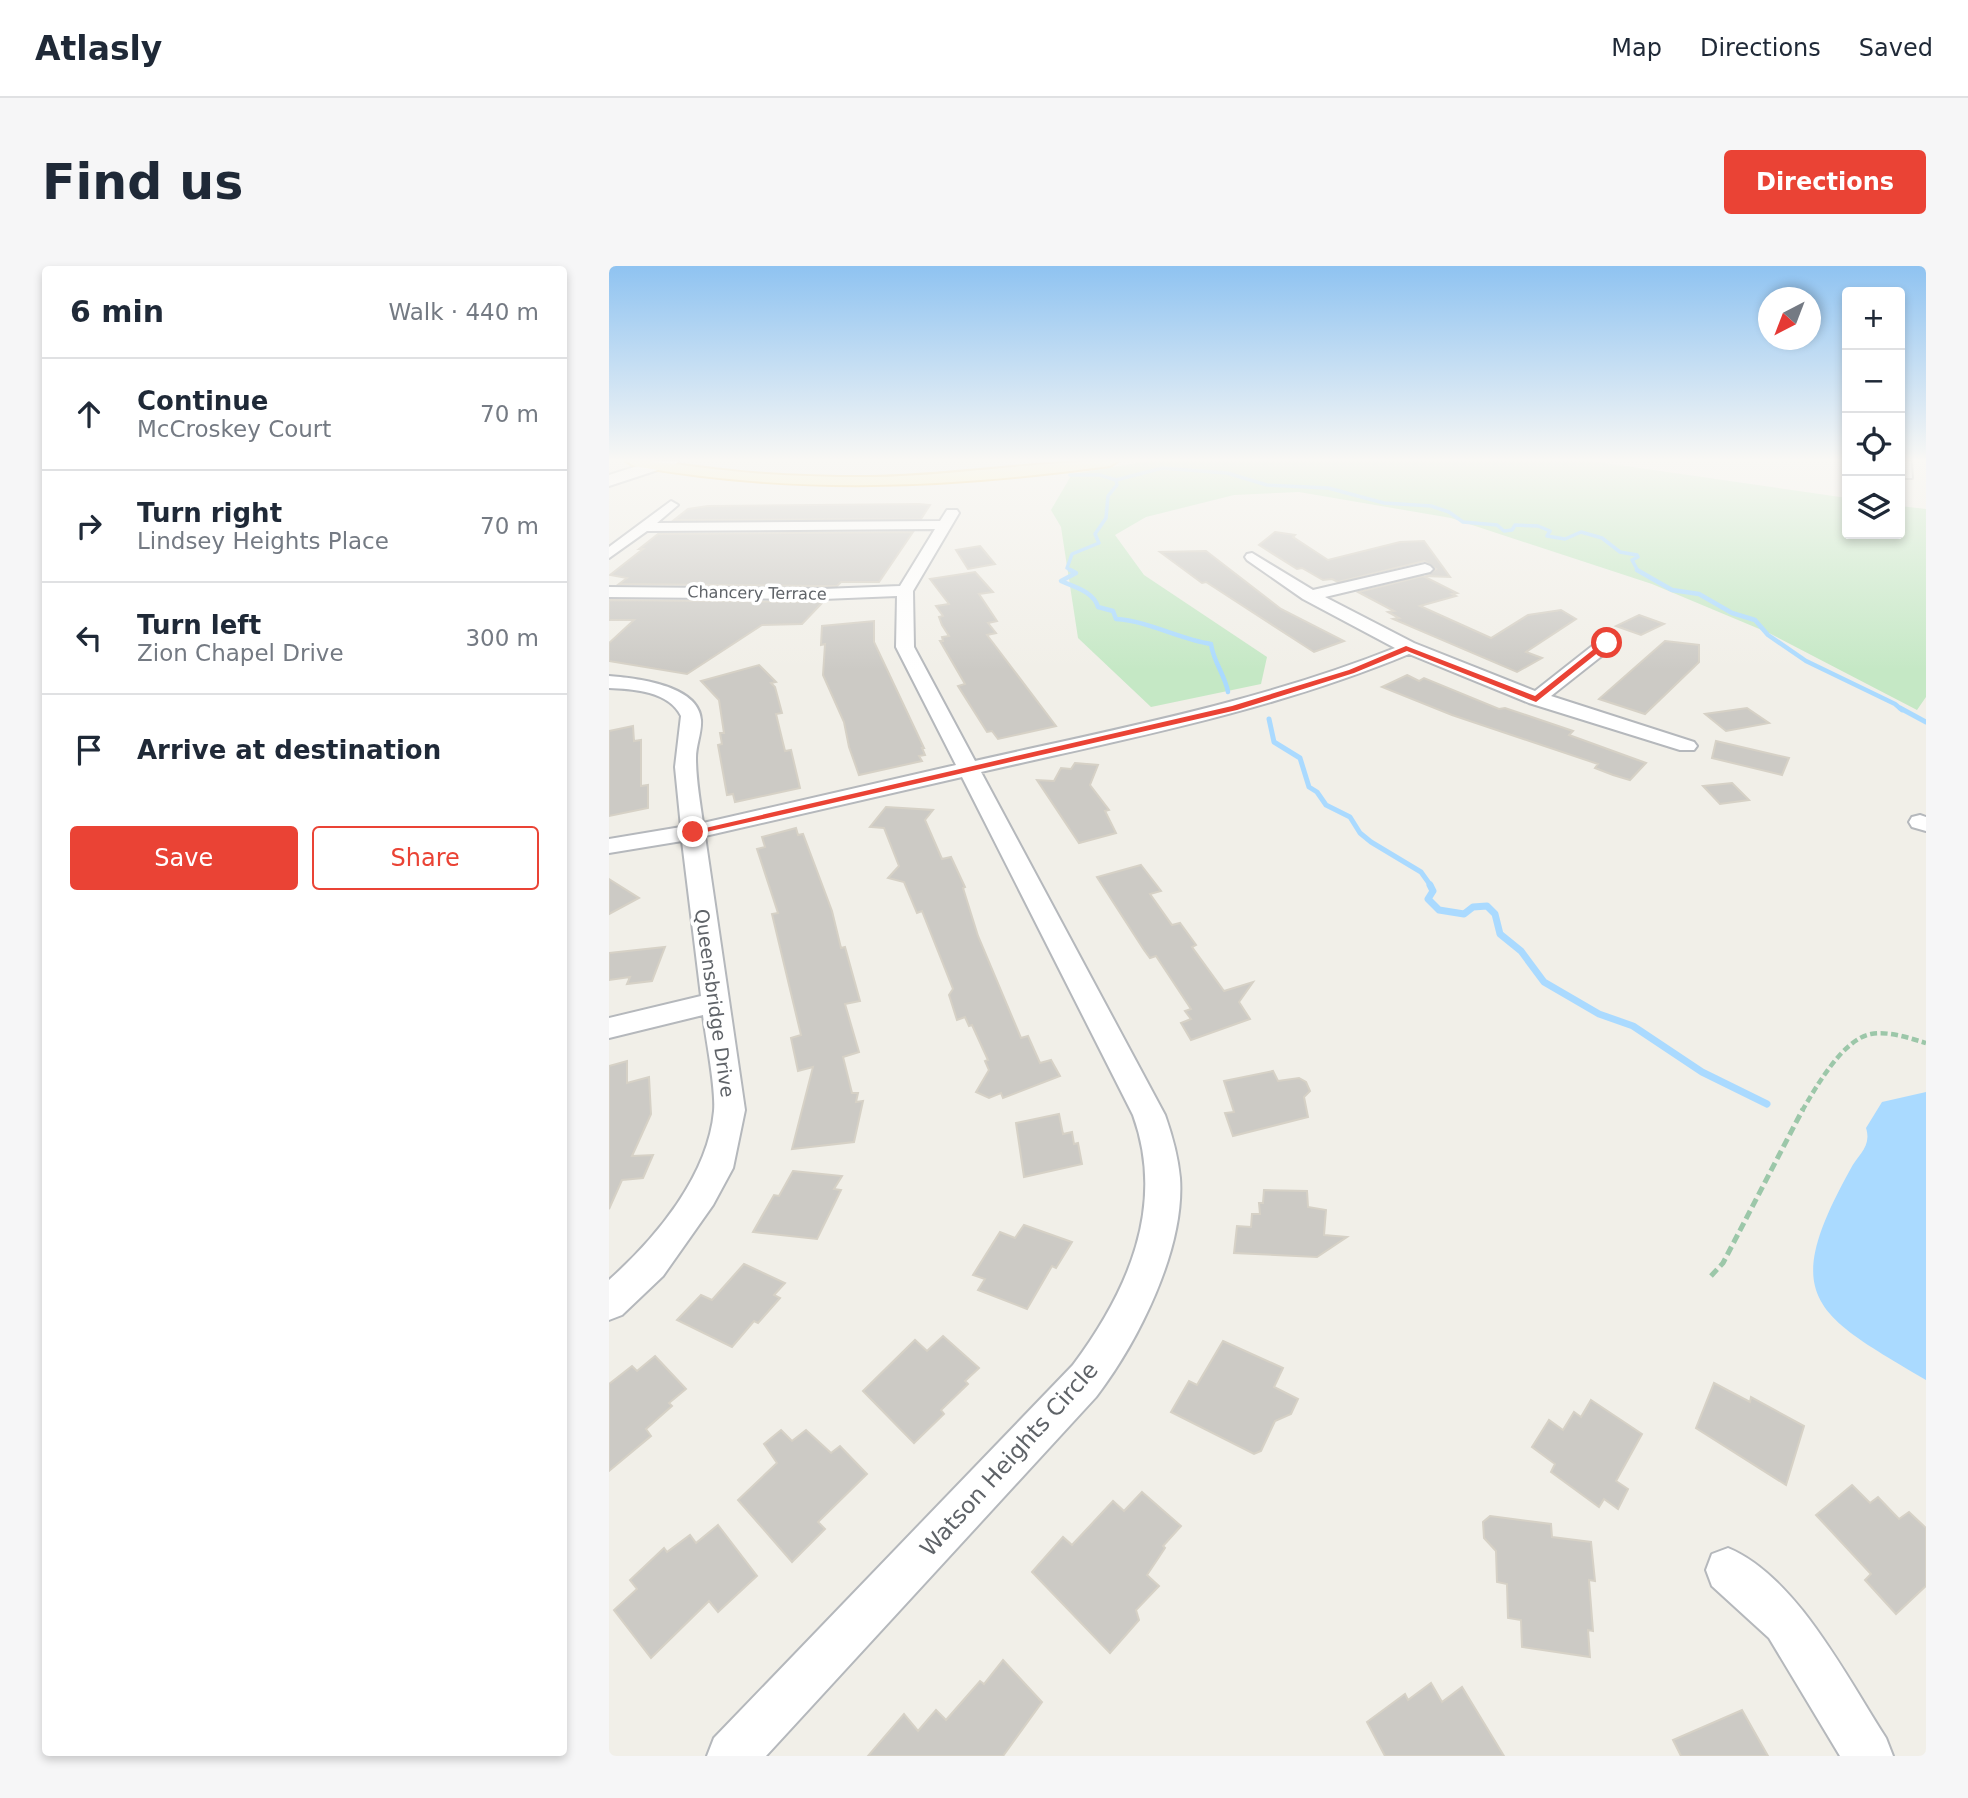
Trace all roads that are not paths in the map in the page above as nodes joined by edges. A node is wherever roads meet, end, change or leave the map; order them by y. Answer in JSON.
{"nodes":[{"id":1,"x":639,"y":531,"type":"edge"},
{"id":2,"x":941,"y":531,"type":"edge"},
{"id":3,"x":609,"y":554,"type":"edge"},
{"id":4,"x":1252,"y":557,"type":"dead end"},
{"id":5,"x":1425,"y":569,"type":"dead end"},
{"id":6,"x":905,"y":591,"type":"junction"},
{"id":7,"x":609,"y":592,"type":"edge"},
{"id":8,"x":1309,"y":596,"type":"junction"},
{"id":9,"x":1607,"y":643,"type":"dead end"},
{"id":10,"x":1406,"y":649,"type":"junction"},
{"id":11,"x":609,"y":682,"type":"edge"},
{"id":12,"x":1536,"y":699,"type":"junction"},
{"id":13,"x":1686,"y":746,"type":"dead end"},
{"id":14,"x":968,"y":769,"type":"junction"},
{"id":15,"x":693,"y":832,"type":"junction"},
{"id":16,"x":609,"y":846,"type":"edge"},
{"id":17,"x":714,"y":1003,"type":"junction"},
{"id":18,"x":609,"y":1028,"type":"edge"},
{"id":19,"x":609,"y":1303,"type":"edge"},
{"id":20,"x":1728,"y":1570,"type":"dead end"},
{"id":21,"x":732,"y":1756,"type":"edge"},
{"id":22,"x":1868,"y":1756,"type":"edge"}],
"edges":[{"from":1,"to":3,"type":"street"},
{"from":2,"to":6,"type":"street"},
{"from":4,"to":8,"type":"street"},
{"from":5,"to":8,"type":"street"},
{"from":6,"to":7,"type":"street","name":"Chancery Terrace"},
{"from":6,"to":14,"type":"street","name":"Watson Heights Circle"},
{"from":8,"to":10,"type":"street"},
{"from":9,"to":12,"type":"street"},
{"from":10,"to":12,"type":"street"},
{"from":10,"to":14,"type":"street"},
{"from":11,"to":15,"type":"street","name":"Queensbridge Drive"},
{"from":12,"to":13,"type":"street"},
{"from":14,"to":15,"type":"street"},
{"from":14,"to":21,"type":"street","name":"Watson Heights Circle"},
{"from":15,"to":16,"type":"street"},
{"from":15,"to":17,"type":"street","name":"Queensbridge Drive"},
{"from":17,"to":18,"type":"street"},
{"from":17,"to":19,"type":"street","name":"Queensbridge Drive"},
{"from":20,"to":22,"type":"street"}]}
